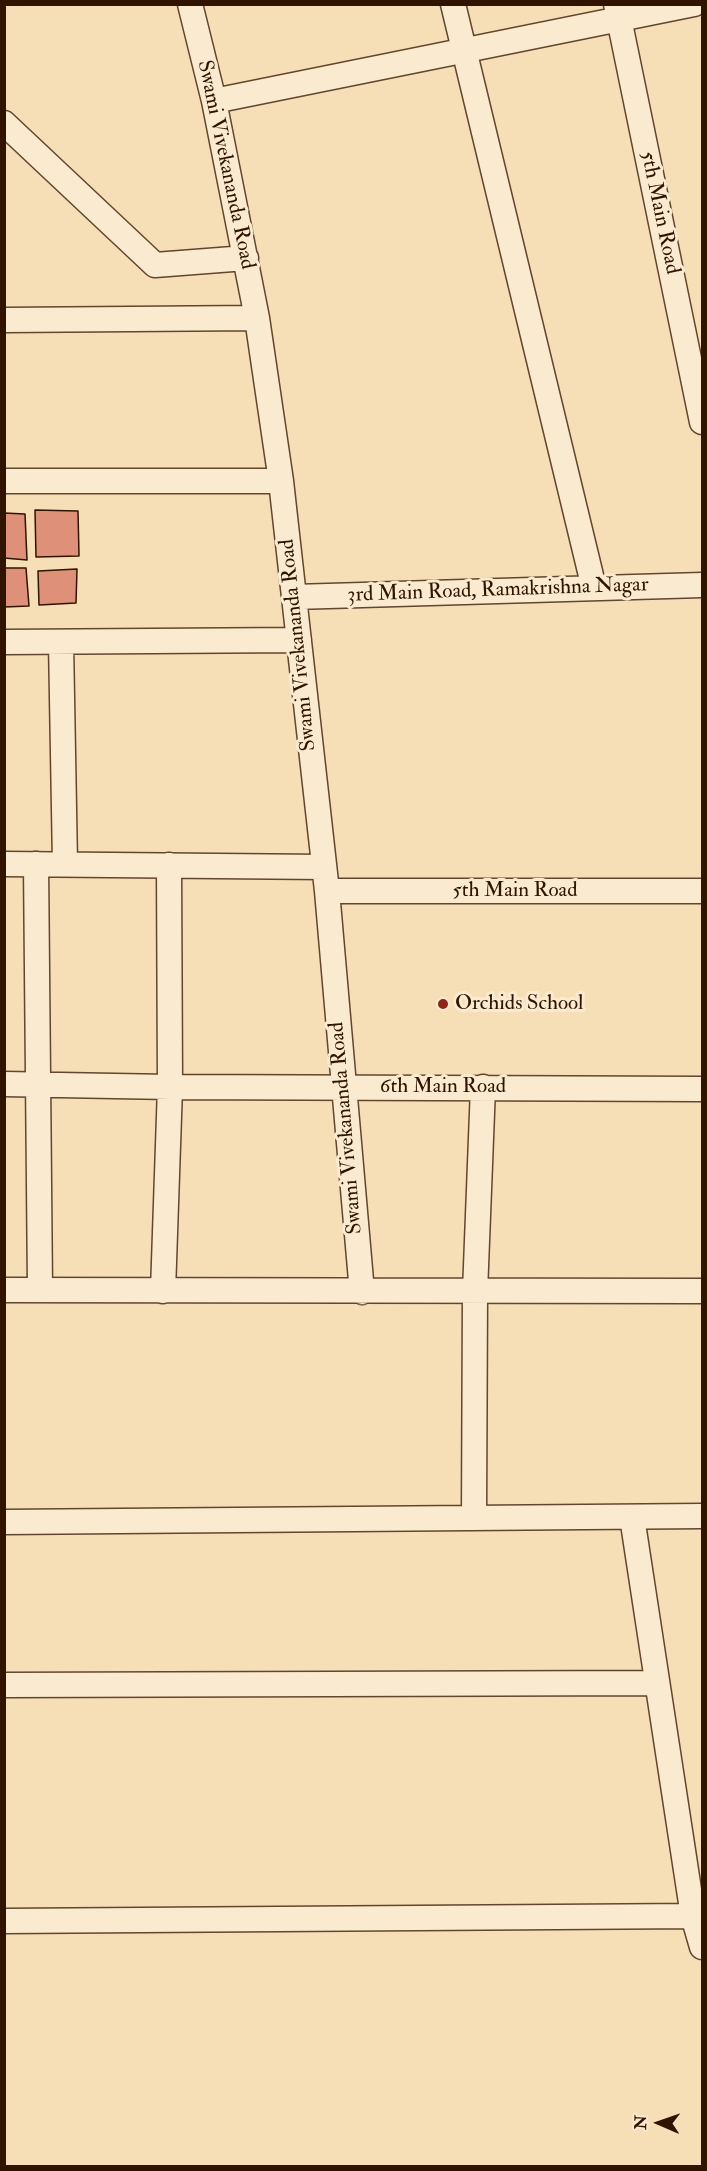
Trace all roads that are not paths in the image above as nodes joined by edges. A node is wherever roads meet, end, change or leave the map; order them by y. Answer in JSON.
{"nodes":[{"id":1,"x":190,"y":4,"type":"edge"},
{"id":2,"x":453,"y":4,"type":"edge"},
{"id":3,"x":694,"y":4,"type":"edge"},
{"id":4,"x":618,"y":12,"type":"edge"},
{"id":5,"x":464,"y":51,"type":"junction"},
{"id":6,"x":214,"y":101,"type":"junction"},
{"id":7,"x":4,"y":123,"type":"edge"},
{"id":8,"x":246,"y":258,"type":"junction"},
{"id":9,"x":257,"y":318,"type":"junction"},
{"id":10,"x":4,"y":320,"type":"edge"},
{"id":11,"x":702,"y":422,"type":"edge"},
{"id":12,"x":4,"y":481,"type":"edge"},
{"id":13,"x":281,"y":481,"type":"junction"},
{"id":14,"x":702,"y":585,"type":"edge"},
{"id":15,"x":594,"y":588,"type":"junction"},
{"id":16,"x":294,"y":597,"type":"junction"},
{"id":17,"x":299,"y":640,"type":"junction"},
{"id":18,"x":4,"y":642,"type":"edge"},
{"id":19,"x":61,"y":642,"type":"junction"},
{"id":20,"x":4,"y":864,"type":"edge"},
{"id":21,"x":36,"y":864,"type":"junction"},
{"id":22,"x":65,"y":864,"type":"junction"},
{"id":23,"x":169,"y":865,"type":"junction"},
{"id":24,"x":324,"y":867,"type":"junction"},
{"id":25,"x":327,"y":891,"type":"junction"},
{"id":26,"x":702,"y":891,"type":"edge"},
{"id":27,"x":4,"y":1084,"type":"edge"},
{"id":28,"x":38,"y":1084,"type":"junction"},
{"id":29,"x":170,"y":1087,"type":"junction"},
{"id":30,"x":344,"y":1087,"type":"junction"},
{"id":31,"x":483,"y":1088,"type":"junction"},
{"id":32,"x":702,"y":1089,"type":"edge"},
{"id":33,"x":4,"y":1290,"type":"edge"},
{"id":34,"x":40,"y":1290,"type":"junction"},
{"id":35,"x":163,"y":1291,"type":"junction"},
{"id":36,"x":702,"y":1291,"type":"edge"},
{"id":37,"x":362,"y":1292,"type":"junction"},
{"id":38,"x":475,"y":1292,"type":"junction"},
{"id":39,"x":702,"y":1516,"type":"edge"},
{"id":40,"x":632,"y":1517,"type":"junction"},
{"id":41,"x":474,"y":1518,"type":"junction"},
{"id":42,"x":4,"y":1522,"type":"edge"},
{"id":43,"x":657,"y":1683,"type":"junction"},
{"id":44,"x":4,"y":1685,"type":"edge"},
{"id":45,"x":693,"y":1916,"type":"junction"},
{"id":46,"x":4,"y":1921,"type":"edge"},
{"id":47,"x":702,"y":1947,"type":"edge"}],
"edges":[{"from":1,"to":6,"type":"street","name":"Swami Vivekananda Road"},
{"from":2,"to":5,"type":"street"},
{"from":3,"to":4,"type":"street"},
{"from":4,"to":5,"type":"street"},
{"from":4,"to":11,"type":"street","name":"5th Main Road"},
{"from":5,"to":6,"type":"street"},
{"from":5,"to":15,"type":"street"},
{"from":6,"to":8,"type":"street","name":"Swami Vivekananda Road"},
{"from":7,"to":8,"type":"street"},
{"from":8,"to":9,"type":"street","name":"Swami Vivekananda Road"},
{"from":9,"to":10,"type":"street"},
{"from":9,"to":13,"type":"street","name":"Swami Vivekananda Road"},
{"from":12,"to":13,"type":"street"},
{"from":13,"to":16,"type":"street","name":"Swami Vivekananda Road"},
{"from":14,"to":15,"type":"street","name":"3rd Main Road, Ramakrishna Nagar"},
{"from":15,"to":16,"type":"street","name":"3rd Main Road, Ramakrishna Nagar"},
{"from":16,"to":17,"type":"street","name":"Swami Vivekananda Road"},
{"from":17,"to":19,"type":"street"},
{"from":17,"to":24,"type":"street","name":"Swami Vivekananda Road"},
{"from":18,"to":19,"type":"street"},
{"from":19,"to":22,"type":"street"},
{"from":20,"to":21,"type":"street"},
{"from":21,"to":22,"type":"street"},
{"from":21,"to":28,"type":"street"},
{"from":22,"to":23,"type":"street"},
{"from":23,"to":24,"type":"street"},
{"from":23,"to":29,"type":"street"},
{"from":24,"to":25,"type":"street","name":"Swami Vivekananda Road"},
{"from":25,"to":26,"type":"street","name":"5th Main Road"},
{"from":25,"to":30,"type":"street","name":"Swami Vivekananda Road"},
{"from":27,"to":28,"type":"street","name":"6th Main Road"},
{"from":28,"to":29,"type":"street","name":"6th Main Road"},
{"from":28,"to":34,"type":"street"},
{"from":29,"to":30,"type":"street","name":"6th Main Road"},
{"from":29,"to":35,"type":"street"},
{"from":30,"to":31,"type":"street","name":"6th Main Road"},
{"from":30,"to":37,"type":"street","name":"Swami Vivekananda Road"},
{"from":31,"to":32,"type":"street","name":"6th Main Road"},
{"from":31,"to":38,"type":"street"},
{"from":33,"to":34,"type":"street"},
{"from":34,"to":35,"type":"street"},
{"from":35,"to":37,"type":"street"},
{"from":36,"to":38,"type":"street"},
{"from":37,"to":38,"type":"street"},
{"from":38,"to":41,"type":"street"},
{"from":39,"to":40,"type":"street"},
{"from":40,"to":41,"type":"street"},
{"from":40,"to":43,"type":"street"},
{"from":41,"to":42,"type":"street"},
{"from":43,"to":44,"type":"street"},
{"from":43,"to":45,"type":"street"},
{"from":45,"to":46,"type":"street"},
{"from":45,"to":47,"type":"street"}]}
